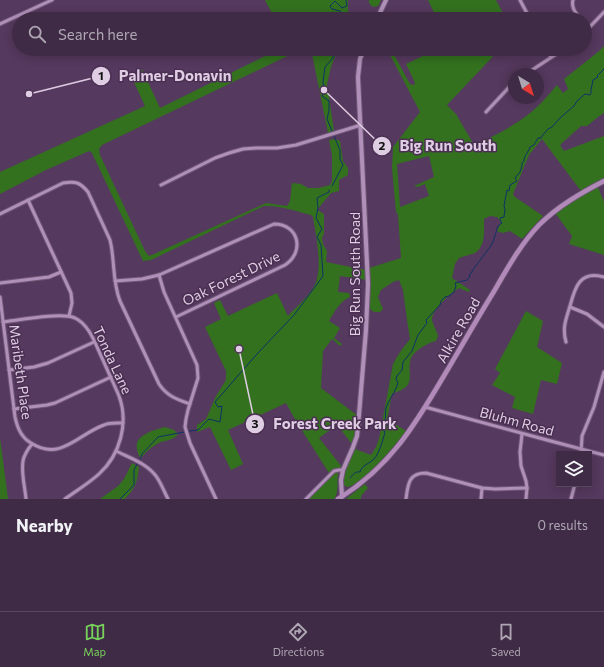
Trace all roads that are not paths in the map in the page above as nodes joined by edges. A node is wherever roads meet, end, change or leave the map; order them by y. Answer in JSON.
{"nodes":[{"id":1,"x":52,"y":0,"type":"edge"},
{"id":2,"x":386,"y":0,"type":"edge"},
{"id":3,"x":520,"y":0,"type":"edge"},
{"id":4,"x":572,"y":2,"type":"edge"},
{"id":5,"x":26,"y":12,"type":"edge"},
{"id":6,"x":380,"y":12,"type":"edge"},
{"id":7,"x":526,"y":12,"type":"edge"},
{"id":8,"x":575,"y":12,"type":"edge"},
{"id":9,"x":604,"y":12,"type":"edge"},
{"id":10,"x":12,"y":18,"type":"edge"},
{"id":11,"x":0,"y":24,"type":"edge"},
{"id":12,"x":592,"y":25,"type":"edge"},
{"id":13,"x":361,"y":56,"type":"edge"},
{"id":14,"x":551,"y":57,"type":"edge"},
{"id":15,"x":535,"y":68,"type":"edge"},
{"id":16,"x":508,"y":88,"type":"edge"},
{"id":17,"x":486,"y":112,"type":"dead end"},
{"id":18,"x":361,"y":125,"type":"junction"},
{"id":19,"x":604,"y":181,"type":"edge"},
{"id":20,"x":161,"y":184,"type":"dead end"},
{"id":21,"x":28,"y":200,"type":"junction"},
{"id":22,"x":0,"y":214,"type":"edge"},
{"id":23,"x":61,"y":272,"type":"junction"},
{"id":24,"x":159,"y":275,"type":"junction"},
{"id":25,"x":604,"y":277,"type":"edge"},
{"id":26,"x":115,"y":281,"type":"junction"},
{"id":27,"x":0,"y":283,"type":"edge"},
{"id":28,"x":0,"y":297,"type":"edge"},
{"id":29,"x":570,"y":307,"type":"junction"},
{"id":30,"x":69,"y":316,"type":"junction"},
{"id":31,"x":176,"y":317,"type":"junction"},
{"id":32,"x":3,"y":322,"type":"junction"},
{"id":33,"x":604,"y":327,"type":"edge"},
{"id":34,"x":94,"y":342,"type":"junction"},
{"id":35,"x":566,"y":342,"type":"dead end"},
{"id":36,"x":9,"y":370,"type":"junction"},
{"id":37,"x":604,"y":372,"type":"edge"},
{"id":38,"x":111,"y":378,"type":"junction"},
{"id":39,"x":190,"y":404,"type":"junction"},
{"id":40,"x":425,"y":407,"type":"junction"},
{"id":41,"x":14,"y":409,"type":"junction"},
{"id":42,"x":123,"y":423,"type":"junction"},
{"id":43,"x":522,"y":434,"type":"junction"},
{"id":44,"x":32,"y":444,"type":"junction"},
{"id":45,"x":581,"y":449,"type":"junction"},
{"id":46,"x":116,"y":451,"type":"junction"},
{"id":47,"x":604,"y":455,"type":"edge"},
{"id":48,"x":343,"y":470,"type":"junction"},
{"id":49,"x":574,"y":487,"type":"edge"},
{"id":50,"x":482,"y":488,"type":"junction"},
{"id":51,"x":527,"y":488,"type":"junction"},
{"id":52,"x":340,"y":498,"type":"edge"},
{"id":53,"x":26,"y":499,"type":"edge"},
{"id":54,"x":65,"y":499,"type":"edge"},
{"id":55,"x":168,"y":499,"type":"edge"},
{"id":56,"x":216,"y":499,"type":"edge"},
{"id":57,"x":306,"y":499,"type":"edge"},
{"id":58,"x":406,"y":499,"type":"edge"},
{"id":59,"x":481,"y":499,"type":"edge"},
{"id":60,"x":526,"y":499,"type":"edge"},
{"id":61,"x":571,"y":499,"type":"edge"}],
"edges":[{"from":1,"to":5,"type":"street"},
{"from":2,"to":6,"type":"street"},
{"from":3,"to":7,"type":"street"},
{"from":4,"to":8,"type":"street"},
{"from":9,"to":12,"type":"street"},
{"from":10,"to":11,"type":"street"},
{"from":13,"to":18,"type":"street","name":"Big Run South Road"},
{"from":14,"to":15,"type":"street"},
{"from":16,"to":17,"type":"street"},
{"from":18,"to":20,"type":"street"},
{"from":18,"to":48,"type":"street","name":"Big Run South Road"},
{"from":19,"to":40,"type":"main road","name":"Alkire Road"},
{"from":21,"to":22,"type":"street"},
{"from":21,"to":23,"type":"street"},
{"from":21,"to":26,"type":"street"},
{"from":23,"to":27,"type":"street"},
{"from":23,"to":30,"type":"street"},
{"from":24,"to":26,"type":"street"},
{"from":24,"to":31,"type":"street"},
{"from":24,"to":31,"type":"street","name":"Oak Forest Drive"},
{"from":25,"to":29,"type":"street"},
{"from":26,"to":39,"type":"street"},
{"from":28,"to":32,"type":"street","name":"Maribeth Place"},
{"from":29,"to":33,"type":"street"},
{"from":29,"to":35,"type":"street"},
{"from":30,"to":32,"type":"street"},
{"from":30,"to":34,"type":"street","name":"Tonda Lane"},
{"from":31,"to":39,"type":"street"},
{"from":32,"to":36,"type":"street","name":"Maribeth Place"},
{"from":34,"to":36,"type":"street"},
{"from":34,"to":38,"type":"street","name":"Tonda Lane"},
{"from":36,"to":41,"type":"street","name":"Maribeth Place"},
{"from":37,"to":45,"type":"street"},
{"from":38,"to":41,"type":"street"},
{"from":38,"to":42,"type":"street","name":"Tonda Lane"},
{"from":39,"to":56,"type":"street"},
{"from":40,"to":43,"type":"street","name":"Bluhm Road"},
{"from":40,"to":52,"type":"main road","name":"Alkire Road"},
{"from":41,"to":44,"type":"street","name":"Maribeth Place"},
{"from":42,"to":44,"type":"street"},
{"from":42,"to":46,"type":"street","name":"Tonda Lane"},
{"from":43,"to":45,"type":"street","name":"Bluhm Road"},
{"from":43,"to":51,"type":"street"},
{"from":44,"to":53,"type":"street"},
{"from":45,"to":47,"type":"street","name":"Bluhm Road"},
{"from":46,"to":54,"type":"street","name":"Tonda Lane"},
{"from":46,"to":55,"type":"street"},
{"from":48,"to":52,"type":"street","name":"Big Run South Road"},
{"from":48,"to":57,"type":"street"},
{"from":49,"to":61,"type":"street"},
{"from":50,"to":51,"type":"street"},
{"from":50,"to":58,"type":"street"},
{"from":50,"to":59,"type":"street"},
{"from":51,"to":60,"type":"street"}]}
